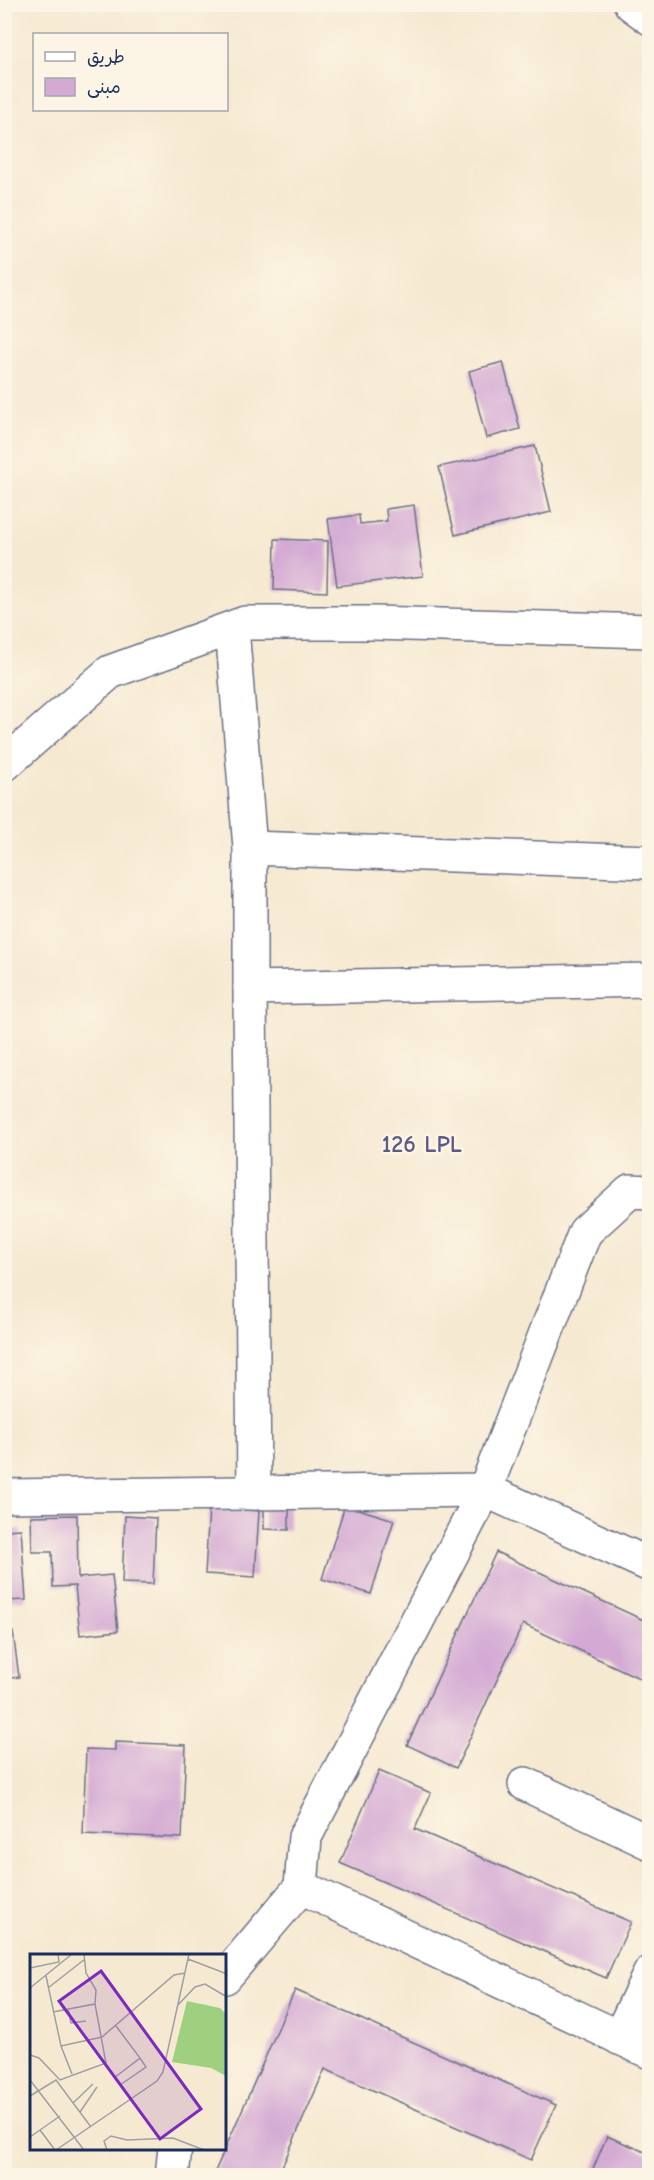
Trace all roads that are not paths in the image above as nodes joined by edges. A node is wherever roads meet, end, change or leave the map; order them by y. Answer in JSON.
{"nodes":[{"id":1,"x":631,"y":4,"type":"edge"},
{"id":2,"x":650,"y":18,"type":"edge"},
{"id":3,"x":232,"y":628,"type":"junction"},
{"id":4,"x":650,"y":631,"type":"edge"},
{"id":5,"x":4,"y":765,"type":"edge"},
{"id":6,"x":250,"y":848,"type":"junction"},
{"id":7,"x":650,"y":862,"type":"edge"},
{"id":8,"x":650,"y":980,"type":"edge"},
{"id":9,"x":250,"y":988,"type":"junction"},
{"id":10,"x":650,"y":1192,"type":"edge"},
{"id":11,"x":486,"y":1490,"type":"junction"},
{"id":12,"x":254,"y":1493,"type":"junction"},
{"id":13,"x":4,"y":1496,"type":"edge"},
{"id":14,"x":650,"y":1565,"type":"edge"},
{"id":15,"x":525,"y":1784,"type":"dead end"},
{"id":16,"x":650,"y":1843,"type":"edge"},
{"id":17,"x":301,"y":1887,"type":"junction"},
{"id":18,"x":650,"y":1973,"type":"edge"},
{"id":19,"x":226,"y":1976,"type":"edge"},
{"id":20,"x":619,"y":2038,"type":"junction"},
{"id":21,"x":650,"y":2052,"type":"edge"},
{"id":22,"x":175,"y":2150,"type":"edge"},
{"id":23,"x":172,"y":2175,"type":"edge"}],
"edges":[{"from":1,"to":2,"type":"street"},
{"from":3,"to":4,"type":"street"},
{"from":3,"to":5,"type":"street"},
{"from":3,"to":6,"type":"street"},
{"from":6,"to":7,"type":"street"},
{"from":6,"to":9,"type":"street"},
{"from":8,"to":9,"type":"street"},
{"from":9,"to":12,"type":"street"},
{"from":10,"to":11,"type":"street"},
{"from":11,"to":12,"type":"street"},
{"from":11,"to":14,"type":"street"},
{"from":11,"to":17,"type":"street"},
{"from":12,"to":13,"type":"street"},
{"from":15,"to":16,"type":"street"},
{"from":17,"to":19,"type":"street"},
{"from":17,"to":20,"type":"street"},
{"from":18,"to":20,"type":"street"},
{"from":20,"to":21,"type":"street"},
{"from":22,"to":23,"type":"street"}]}
